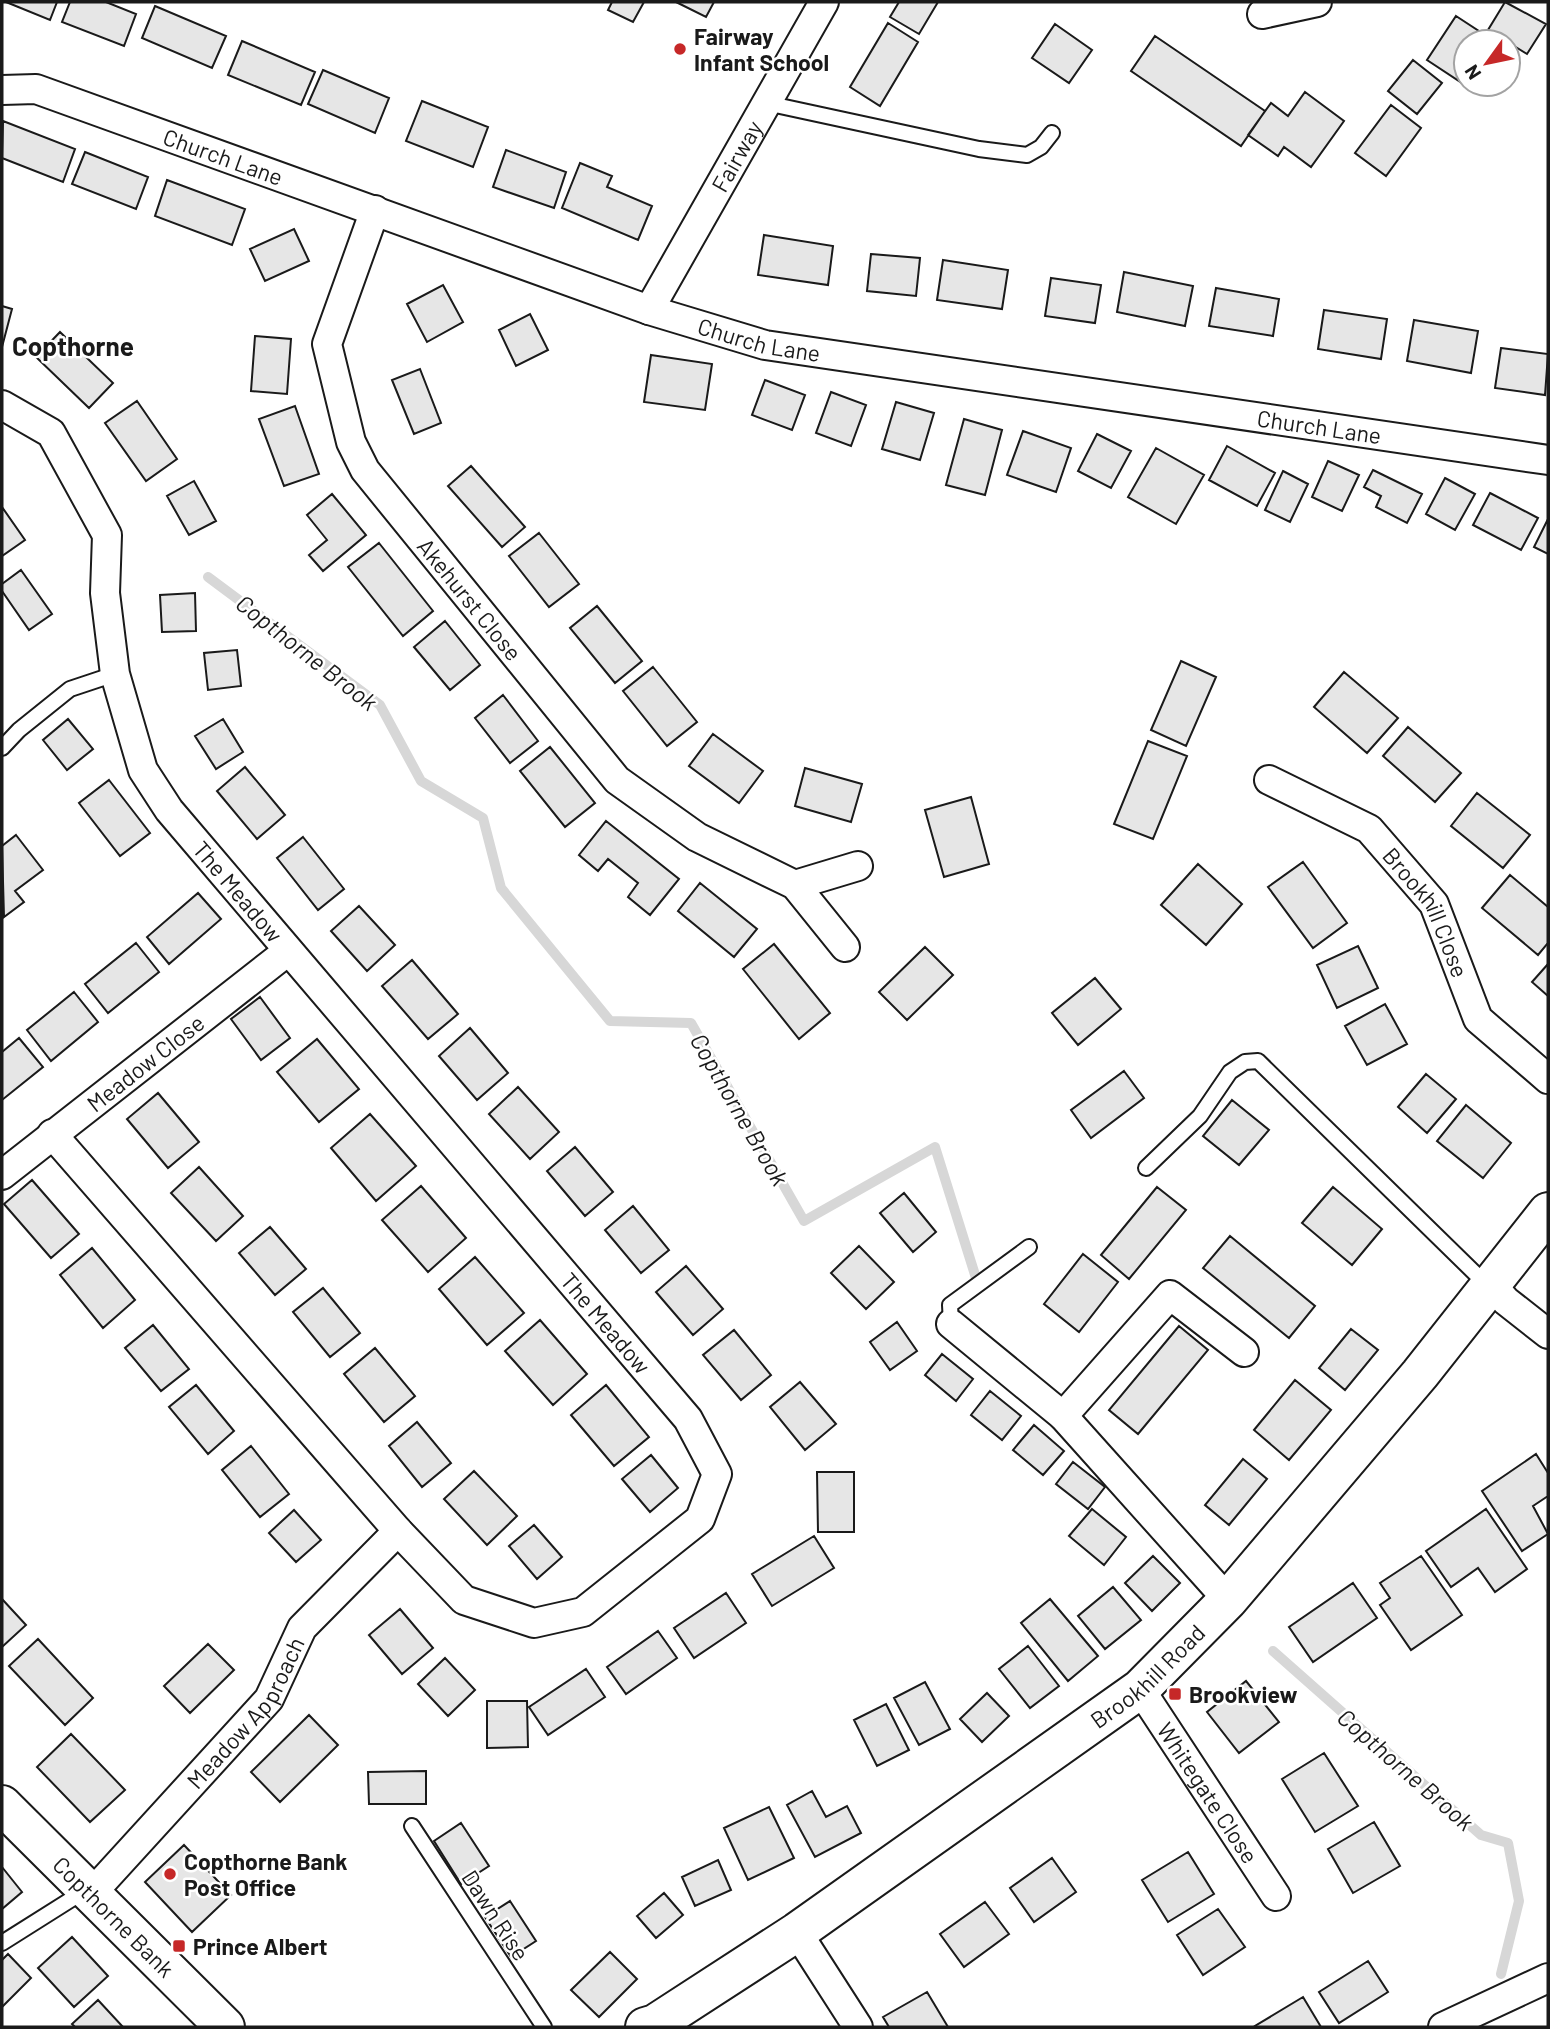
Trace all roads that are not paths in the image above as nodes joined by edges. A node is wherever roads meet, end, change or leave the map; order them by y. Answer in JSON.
{"nodes":[{"id":1,"x":824,"y":2,"type":"edge"},
{"id":2,"x":1317,"y":2,"type":"edge"},
{"id":3,"x":1262,"y":8,"type":"edge"},
{"id":4,"x":2,"y":90,"type":"edge"},
{"id":5,"x":766,"y":103,"type":"junction"},
{"id":6,"x":1052,"y":133,"type":"dead end"},
{"id":7,"x":375,"y":210,"type":"junction"},
{"id":8,"x":649,"y":310,"type":"junction"},
{"id":9,"x":2,"y":405,"type":"edge"},
{"id":10,"x":1548,"y":460,"type":"edge"},
{"id":11,"x":115,"y":674,"type":"junction"},
{"id":12,"x":2,"y":748,"type":"edge"},
{"id":13,"x":1269,"y":780,"type":"dead end"},
{"id":14,"x":858,"y":866,"type":"dead end"},
{"id":15,"x":795,"y":885,"type":"junction"},
{"id":16,"x":845,"y":947,"type":"dead end"},
{"id":17,"x":288,"y":951,"type":"junction"},
{"id":18,"x":1548,"y":1079,"type":"edge"},
{"id":19,"x":52,"y":1133,"type":"junction"},
{"id":20,"x":1146,"y":1168,"type":"dead end"},
{"id":21,"x":2,"y":1175,"type":"edge"},
{"id":22,"x":1548,"y":1212,"type":"edge"},
{"id":23,"x":1029,"y":1247,"type":"dead end"},
{"id":24,"x":1490,"y":1286,"type":"junction"},
{"id":25,"x":951,"y":1324,"type":"joint"},
{"id":26,"x":1548,"y":1334,"type":"edge"},
{"id":27,"x":1244,"y":1352,"type":"dead end"},
{"id":28,"x":1063,"y":1416,"type":"junction"},
{"id":29,"x":398,"y":1531,"type":"junction"},
{"id":30,"x":1228,"y":1600,"type":"junction"},
{"id":31,"x":1140,"y":1689,"type":"junction"},
{"id":32,"x":2,"y":1805,"type":"edge"},
{"id":33,"x":412,"y":1826,"type":"dead end"},
{"id":34,"x":90,"y":1891,"type":"junction"},
{"id":35,"x":1276,"y":1896,"type":"dead end"},
{"id":36,"x":797,"y":1932,"type":"junction"},
{"id":37,"x":2,"y":1943,"type":"edge"},
{"id":38,"x":1548,"y":1978,"type":"edge"},
{"id":39,"x":225,"y":2027,"type":"edge"},
{"id":40,"x":544,"y":2027,"type":"edge"},
{"id":41,"x":645,"y":2027,"type":"edge"},
{"id":42,"x":858,"y":2027,"type":"edge"},
{"id":43,"x":1443,"y":2027,"type":"edge"}],
"edges":[{"from":1,"to":5,"type":"street","name":"Fairway"},
{"from":2,"to":3,"type":"street"},
{"from":4,"to":7,"type":"street","name":"Church Lane"},
{"from":5,"to":6,"type":"lane"},
{"from":5,"to":8,"type":"street","name":"Fairway"},
{"from":7,"to":8,"type":"street","name":"Church Lane"},
{"from":7,"to":15,"type":"street","name":"Akehurst Close"},
{"from":8,"to":10,"type":"street","name":"Church Lane"},
{"from":9,"to":11,"type":"street","name":"The Meadow"},
{"from":11,"to":12,"type":"lane"},
{"from":11,"to":17,"type":"street","name":"The Meadow"},
{"from":13,"to":18,"type":"street","name":"Brookhill Close"},
{"from":14,"to":15,"type":"street"},
{"from":15,"to":16,"type":"street","name":"Akehurst Close"},
{"from":17,"to":19,"type":"street","name":"Meadow Close"},
{"from":17,"to":29,"type":"street","name":"The Meadow"},
{"from":19,"to":21,"type":"street","name":"Meadow Close"},
{"from":19,"to":29,"type":"street","name":"The Meadow"},
{"from":20,"to":24,"type":"lane"},
{"from":22,"to":24,"type":"street","name":"Brookhill Road"},
{"from":23,"to":25,"type":"lane"},
{"from":24,"to":26,"type":"street"},
{"from":24,"to":30,"type":"street","name":"Brookhill Road"},
{"from":25,"to":28,"type":"street"},
{"from":27,"to":28,"type":"street"},
{"from":28,"to":30,"type":"street"},
{"from":29,"to":34,"type":"street","name":"Meadow Approach"},
{"from":30,"to":31,"type":"street","name":"Brookhill Road"},
{"from":31,"to":35,"type":"street","name":"Whitegate Close"},
{"from":31,"to":36,"type":"street","name":"Brookhill Road"},
{"from":32,"to":34,"type":"street","name":"Copthorne Bank"},
{"from":33,"to":40,"type":"lane","name":"Dawn Rise"},
{"from":34,"to":37,"type":"lane"},
{"from":34,"to":39,"type":"street","name":"Copthorne Bank"},
{"from":36,"to":41,"type":"street","name":"Brookhill Road"},
{"from":36,"to":42,"type":"street"},
{"from":38,"to":43,"type":"street"}]}
